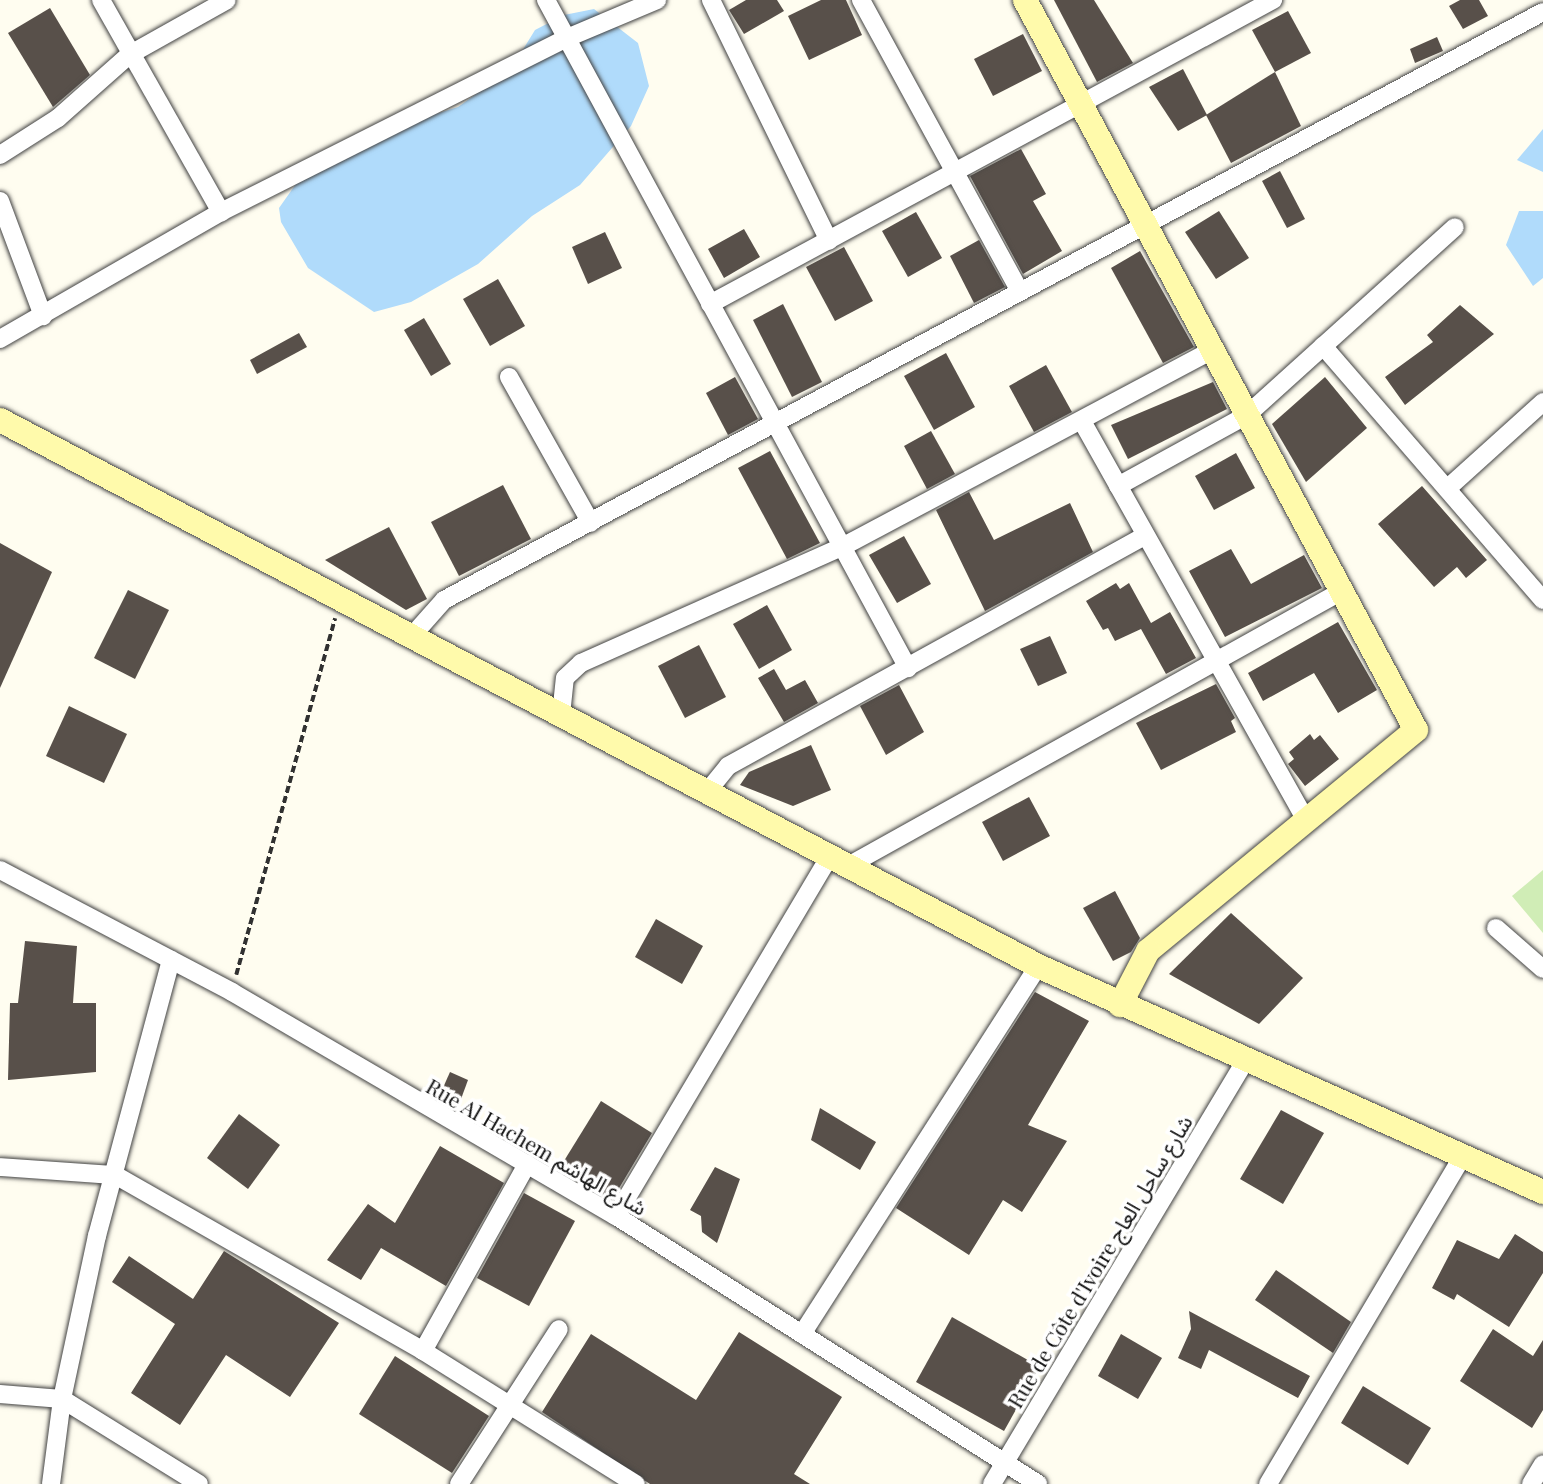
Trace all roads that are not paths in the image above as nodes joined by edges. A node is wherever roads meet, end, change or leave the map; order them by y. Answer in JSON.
{"nodes":[{"id":1,"x":102,"y":0,"type":"edge"},
{"id":2,"x":227,"y":0,"type":"edge"},
{"id":3,"x":546,"y":0,"type":"edge"},
{"id":4,"x":657,"y":0,"type":"edge"},
{"id":5,"x":711,"y":0,"type":"edge"},
{"id":6,"x":861,"y":0,"type":"edge"},
{"id":7,"x":1025,"y":0,"type":"edge"},
{"id":8,"x":1273,"y":0,"type":"edge"},
{"id":9,"x":1543,"y":12,"type":"edge"},
{"id":10,"x":567,"y":38,"type":"junction"},
{"id":11,"x":129,"y":55,"type":"junction"},
{"id":12,"x":1080,"y":102,"type":"junction"},
{"id":13,"x":0,"y":155,"type":"edge"},
{"id":14,"x":955,"y":173,"type":"junction"},
{"id":15,"x":0,"y":201,"type":"edge"},
{"id":16,"x":221,"y":212,"type":"junction"},
{"id":17,"x":1145,"y":223,"type":"junction"},
{"id":18,"x":1455,"y":227,"type":"dead end"},
{"id":19,"x":829,"y":241,"type":"junction"},
{"id":20,"x":1019,"y":290,"type":"junction"},
{"id":21,"x":710,"y":304,"type":"junction"},
{"id":22,"x":43,"y":316,"type":"junction"},
{"id":23,"x":0,"y":339,"type":"edge"},
{"id":24,"x":1323,"y":346,"type":"junction"},
{"id":25,"x":1212,"y":349,"type":"junction"},
{"id":26,"x":509,"y":377,"type":"dead end"},
{"id":27,"x":1543,"y":401,"type":"edge"},
{"id":28,"x":1247,"y":415,"type":"junction"},
{"id":29,"x":0,"y":420,"type":"edge"},
{"id":30,"x":1083,"y":423,"type":"junction"},
{"id":31,"x":776,"y":425,"type":"junction"},
{"id":32,"x":1118,"y":486,"type":"junction"},
{"id":33,"x":1449,"y":487,"type":"junction"},
{"id":34,"x":591,"y":523,"type":"junction"},
{"id":35,"x":1146,"y":536,"type":"junction"},
{"id":36,"x":842,"y":547,"type":"junction"},
{"id":37,"x":1342,"y":591,"type":"junction"},
{"id":38,"x":1543,"y":600,"type":"edge"},
{"id":39,"x":412,"y":636,"type":"junction"},
{"id":40,"x":1216,"y":659,"type":"junction"},
{"id":41,"x":908,"y":668,"type":"junction"},
{"id":42,"x":561,"y":715,"type":"junction"},
{"id":43,"x":707,"y":792,"type":"junction"},
{"id":44,"x":1306,"y":821,"type":"junction"},
{"id":45,"x":839,"y":861,"type":"junction"},
{"id":46,"x":0,"y":870,"type":"edge"},
{"id":47,"x":1496,"y":928,"type":"dead end"},
{"id":48,"x":171,"y":960,"type":"junction"},
{"id":49,"x":1038,"y":966,"type":"junction"},
{"id":50,"x":1543,"y":969,"type":"edge"},
{"id":51,"x":1120,"y":1005,"type":"junction"},
{"id":52,"x":1245,"y":1060,"type":"junction"},
{"id":53,"x":1462,"y":1156,"type":"junction"},
{"id":54,"x":527,"y":1164,"type":"junction"},
{"id":55,"x":0,"y":1167,"type":"edge"},
{"id":56,"x":115,"y":1175,"type":"junction"},
{"id":57,"x":1543,"y":1192,"type":"edge"},
{"id":58,"x":616,"y":1216,"type":"junction"},
{"id":59,"x":559,"y":1329,"type":"dead end"},
{"id":60,"x":802,"y":1334,"type":"junction"},
{"id":61,"x":423,"y":1351,"type":"junction"},
{"id":62,"x":0,"y":1394,"type":"edge"},
{"id":63,"x":62,"y":1399,"type":"junction"},
{"id":64,"x":509,"y":1406,"type":"junction"},
{"id":65,"x":1005,"y":1464,"type":"junction"},
{"id":66,"x":1543,"y":1464,"type":"edge"},
{"id":67,"x":633,"y":1483,"type":"edge"},
{"id":68,"x":51,"y":1484,"type":"edge"},
{"id":69,"x":198,"y":1484,"type":"edge"},
{"id":70,"x":459,"y":1484,"type":"edge"},
{"id":71,"x":992,"y":1484,"type":"edge"},
{"id":72,"x":1038,"y":1484,"type":"edge"},
{"id":73,"x":1268,"y":1484,"type":"edge"},
{"id":74,"x":1531,"y":1484,"type":"edge"}],
"edges":[{"from":1,"to":11,"type":"street"},
{"from":2,"to":11,"type":"street"},
{"from":3,"to":10,"type":"street"},
{"from":4,"to":10,"type":"street"},
{"from":5,"to":19,"type":"street"},
{"from":6,"to":14,"type":"street"},
{"from":7,"to":12,"type":"street"},
{"from":8,"to":12,"type":"street"},
{"from":9,"to":17,"type":"street"},
{"from":10,"to":16,"type":"street"},
{"from":10,"to":21,"type":"street"},
{"from":11,"to":13,"type":"street"},
{"from":11,"to":16,"type":"street"},
{"from":12,"to":14,"type":"street"},
{"from":12,"to":17,"type":"street"},
{"from":14,"to":19,"type":"street"},
{"from":14,"to":20,"type":"street"},
{"from":15,"to":22,"type":"street"},
{"from":16,"to":22,"type":"street"},
{"from":17,"to":20,"type":"street"},
{"from":17,"to":25,"type":"street"},
{"from":18,"to":24,"type":"street"},
{"from":19,"to":21,"type":"street"},
{"from":20,"to":31,"type":"street"},
{"from":21,"to":31,"type":"street"},
{"from":22,"to":23,"type":"street"},
{"from":24,"to":28,"type":"street"},
{"from":24,"to":33,"type":"street"},
{"from":25,"to":28,"type":"street"},
{"from":25,"to":30,"type":"street"},
{"from":26,"to":34,"type":"street"},
{"from":27,"to":33,"type":"street"},
{"from":28,"to":32,"type":"street"},
{"from":28,"to":37,"type":"street"},
{"from":29,"to":39,"type":"street"},
{"from":30,"to":32,"type":"street"},
{"from":30,"to":36,"type":"street"},
{"from":31,"to":34,"type":"street"},
{"from":31,"to":36,"type":"street"},
{"from":32,"to":35,"type":"street"},
{"from":33,"to":38,"type":"street"},
{"from":34,"to":39,"type":"street"},
{"from":35,"to":40,"type":"street"},
{"from":35,"to":41,"type":"street"},
{"from":36,"to":41,"type":"street"},
{"from":36,"to":42,"type":"street"},
{"from":37,"to":40,"type":"street"},
{"from":37,"to":44,"type":"street"},
{"from":39,"to":42,"type":"street"},
{"from":40,"to":44,"type":"street"},
{"from":40,"to":45,"type":"street"},
{"from":41,"to":43,"type":"street"},
{"from":42,"to":43,"type":"street"},
{"from":43,"to":45,"type":"street"},
{"from":44,"to":51,"type":"street"},
{"from":45,"to":49,"type":"street"},
{"from":45,"to":58,"type":"street"},
{"from":46,"to":48,"type":"street","name":"Rue Al Hachem شارع الهاشم"},
{"from":47,"to":50,"type":"street"},
{"from":48,"to":54,"type":"street","name":"Rue Al Hachem شارع الهاشم"},
{"from":48,"to":56,"type":"street"},
{"from":49,"to":51,"type":"street"},
{"from":49,"to":60,"type":"street"},
{"from":51,"to":52,"type":"street"},
{"from":52,"to":53,"type":"street"},
{"from":52,"to":65,"type":"street","name":"Rue de Côte d'Ivoire شارع ساحل العاج"},
{"from":53,"to":57,"type":"street"},
{"from":53,"to":73,"type":"street"},
{"from":54,"to":58,"type":"street","name":"Rue Al Hachem شارع الهاشم"},
{"from":54,"to":61,"type":"street"},
{"from":55,"to":56,"type":"street"},
{"from":56,"to":61,"type":"street"},
{"from":56,"to":63,"type":"street"},
{"from":58,"to":60,"type":"street","name":"Rue Al Hachem شارع الهاشم"},
{"from":59,"to":64,"type":"street"},
{"from":60,"to":65,"type":"street","name":"Rue Al Hachem شارع الهاشم"},
{"from":61,"to":64,"type":"street"},
{"from":62,"to":63,"type":"street"},
{"from":63,"to":68,"type":"street"},
{"from":63,"to":69,"type":"street"},
{"from":64,"to":67,"type":"street"},
{"from":64,"to":70,"type":"street"},
{"from":65,"to":71,"type":"street","name":"Rue de Côte d'Ivoire شارع ساحل العاج"},
{"from":65,"to":72,"type":"street","name":"Rue Al Hachem شارع الهاشم"},
{"from":66,"to":74,"type":"street"}]}
